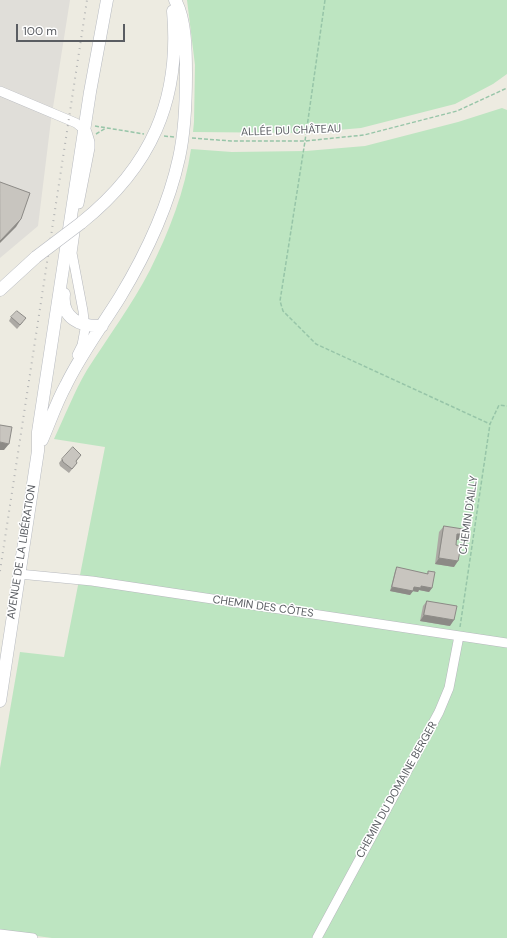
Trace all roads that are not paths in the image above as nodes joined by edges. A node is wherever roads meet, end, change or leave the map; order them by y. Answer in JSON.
{"nodes":[{"id":1,"x":106,"y":0,"type":"edge"},
{"id":2,"x":170,"y":0,"type":"edge"},
{"id":3,"x":175,"y":0,"type":"edge"},
{"id":4,"x":0,"y":91,"type":"edge"},
{"id":5,"x":84,"y":127,"type":"junction"},
{"id":6,"x":63,"y":269,"type":"junction"},
{"id":7,"x":0,"y":290,"type":"edge"},
{"id":8,"x":84,"y":324,"type":"junction"},
{"id":9,"x":102,"y":326,"type":"junction"},
{"id":10,"x":66,"y":384,"type":"junction"},
{"id":11,"x":38,"y":451,"type":"junction"},
{"id":12,"x":19,"y":574,"type":"junction"},
{"id":13,"x":459,"y":636,"type":"junction"},
{"id":14,"x":507,"y":643,"type":"edge"},
{"id":15,"x":0,"y":701,"type":"edge"},
{"id":16,"x":0,"y":934,"type":"edge"},
{"id":17,"x":33,"y":938,"type":"edge"},
{"id":18,"x":317,"y":938,"type":"edge"}],
"edges":[{"from":1,"to":5,"type":"street"},
{"from":2,"to":7,"type":"street","bridge":true},
{"from":3,"to":9,"type":"street"},
{"from":4,"to":5,"type":"street"},
{"from":5,"to":6,"type":"street"},
{"from":5,"to":8,"type":"street"},
{"from":6,"to":8,"type":"street"},
{"from":6,"to":11,"type":"street"},
{"from":8,"to":9,"type":"street"},
{"from":8,"to":10,"type":"street"},
{"from":9,"to":10,"type":"street"},
{"from":10,"to":11,"type":"street"},
{"from":11,"to":12,"type":"street","name":"AVENUE DE LA LIBÉRATION"},
{"from":12,"to":13,"type":"street","name":"CHEMIN DES CÔTES"},
{"from":12,"to":15,"type":"street","name":"AVENUE DE LA LIBÉRATION"},
{"from":13,"to":14,"type":"street","name":"CHEMIN DES CÔTES"},
{"from":13,"to":18,"type":"street","name":"CHEMIN DU DOMAINE BERGER"},
{"from":16,"to":17,"type":"street"}]}
